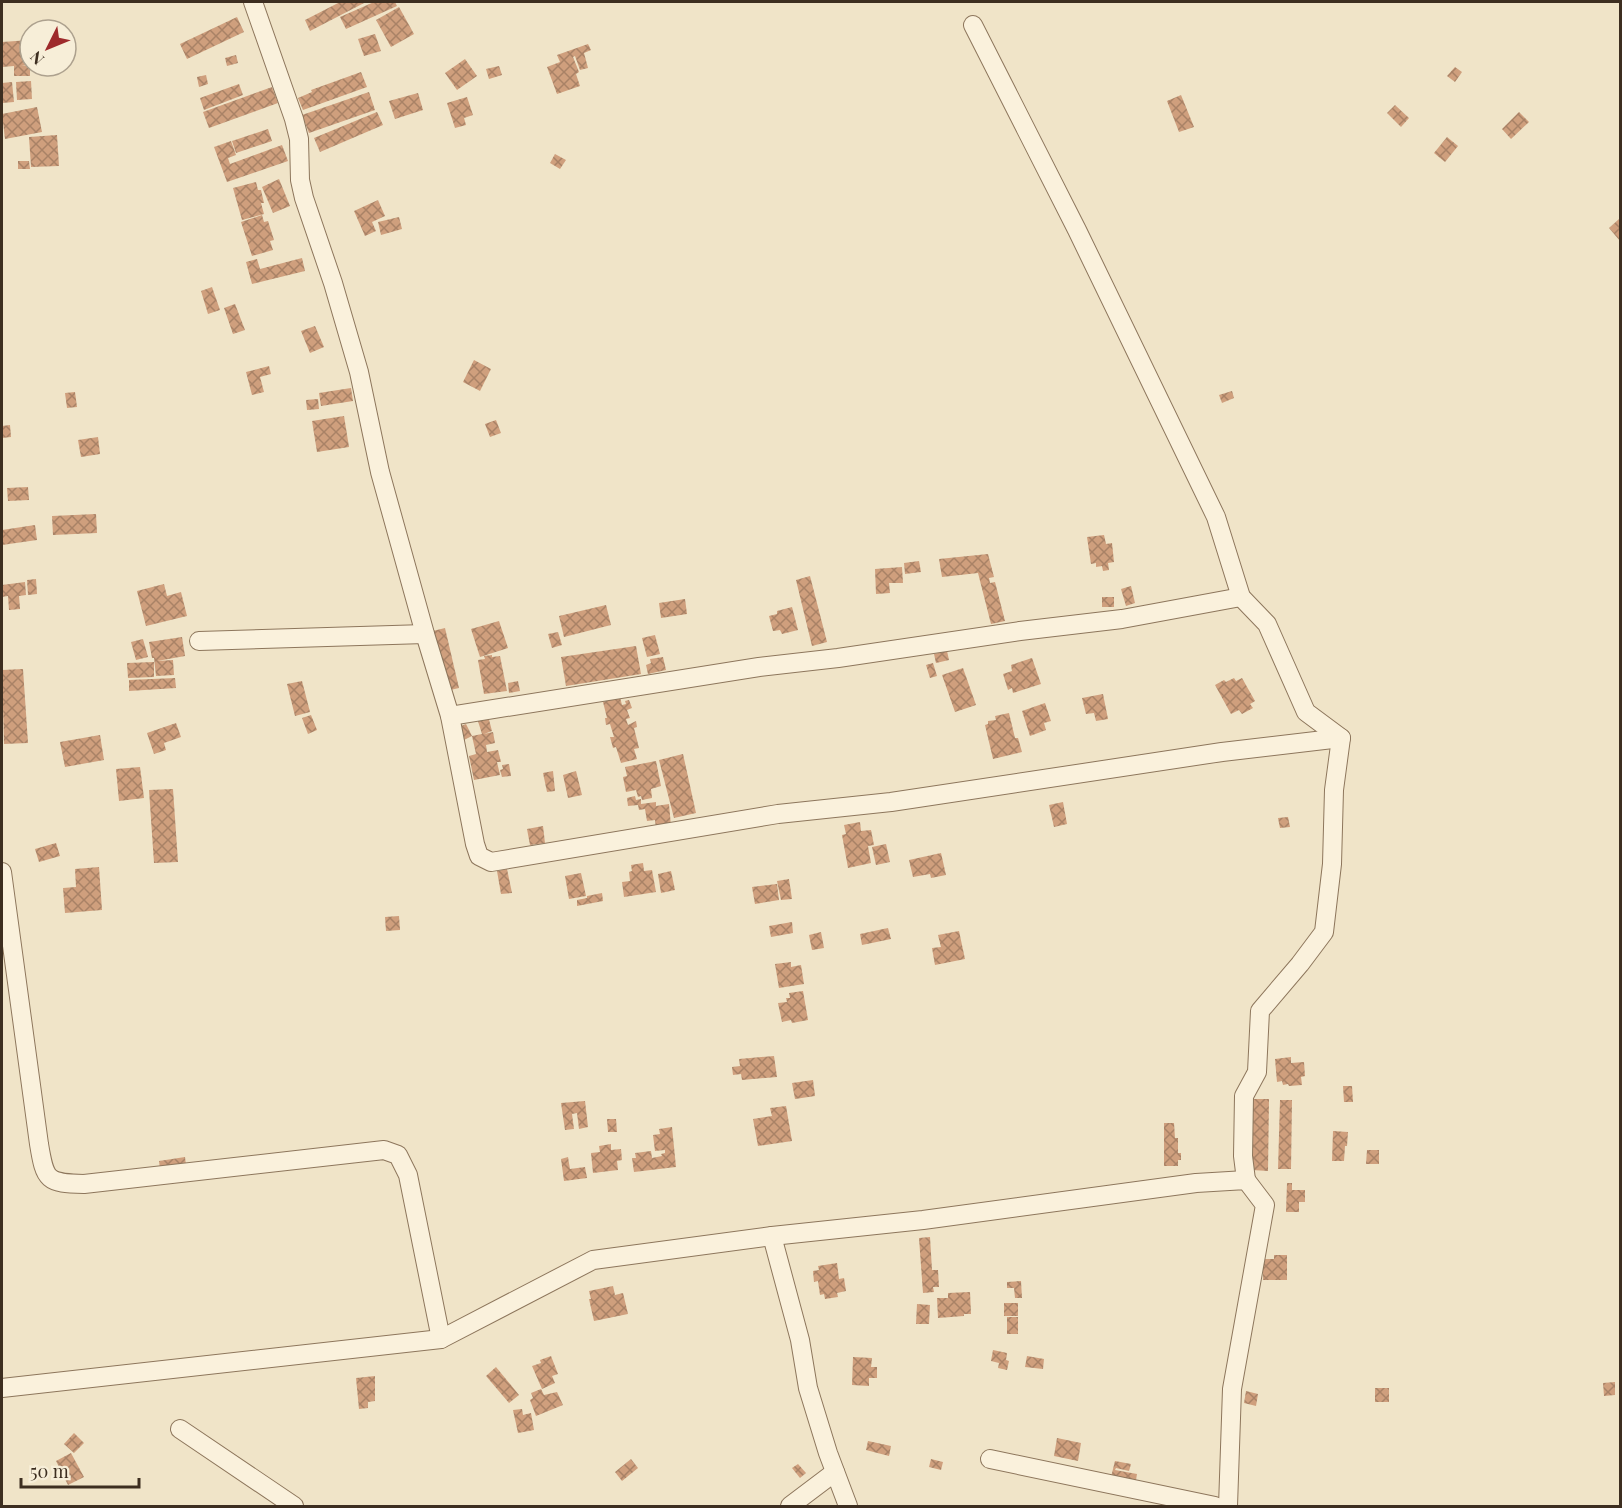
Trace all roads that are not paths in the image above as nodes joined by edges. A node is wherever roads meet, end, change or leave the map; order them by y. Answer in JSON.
{"nodes":[{"id":1,"x":253,"y":2,"type":"edge"},
{"id":2,"x":973,"y":25,"type":"dead end"},
{"id":3,"x":1241,"y":597,"type":"junction"},
{"id":4,"x":425,"y":634,"type":"junction"},
{"id":5,"x":199,"y":641,"type":"dead end"},
{"id":6,"x":450,"y":716,"type":"junction"},
{"id":7,"x":1341,"y":738,"type":"junction"},
{"id":8,"x":2,"y":872,"type":"edge"},
{"id":9,"x":1246,"y":1180,"type":"junction"},
{"id":10,"x":772,"y":1236,"type":"junction"},
{"id":11,"x":441,"y":1339,"type":"junction"},
{"id":12,"x":2,"y":1388,"type":"edge"},
{"id":13,"x":180,"y":1429,"type":"dead end"},
{"id":14,"x":990,"y":1459,"type":"dead end"},
{"id":15,"x":835,"y":1472,"type":"junction"},
{"id":16,"x":294,"y":1506,"type":"edge"},
{"id":17,"x":790,"y":1506,"type":"edge"},
{"id":18,"x":848,"y":1506,"type":"edge"},
{"id":19,"x":1215,"y":1506,"type":"edge"},
{"id":20,"x":1228,"y":1506,"type":"edge"}],
"edges":[{"from":1,"to":4,"type":"street"},
{"from":2,"to":3,"type":"street"},
{"from":3,"to":6,"type":"street"},
{"from":3,"to":7,"type":"street"},
{"from":4,"to":5,"type":"street"},
{"from":4,"to":6,"type":"street"},
{"from":6,"to":7,"type":"street"},
{"from":7,"to":9,"type":"street"},
{"from":8,"to":11,"type":"street"},
{"from":9,"to":10,"type":"street"},
{"from":9,"to":20,"type":"street"},
{"from":10,"to":11,"type":"street"},
{"from":10,"to":15,"type":"street"},
{"from":11,"to":12,"type":"street"},
{"from":13,"to":16,"type":"street"},
{"from":14,"to":19,"type":"street"},
{"from":15,"to":17,"type":"street"},
{"from":15,"to":18,"type":"street"}]}
